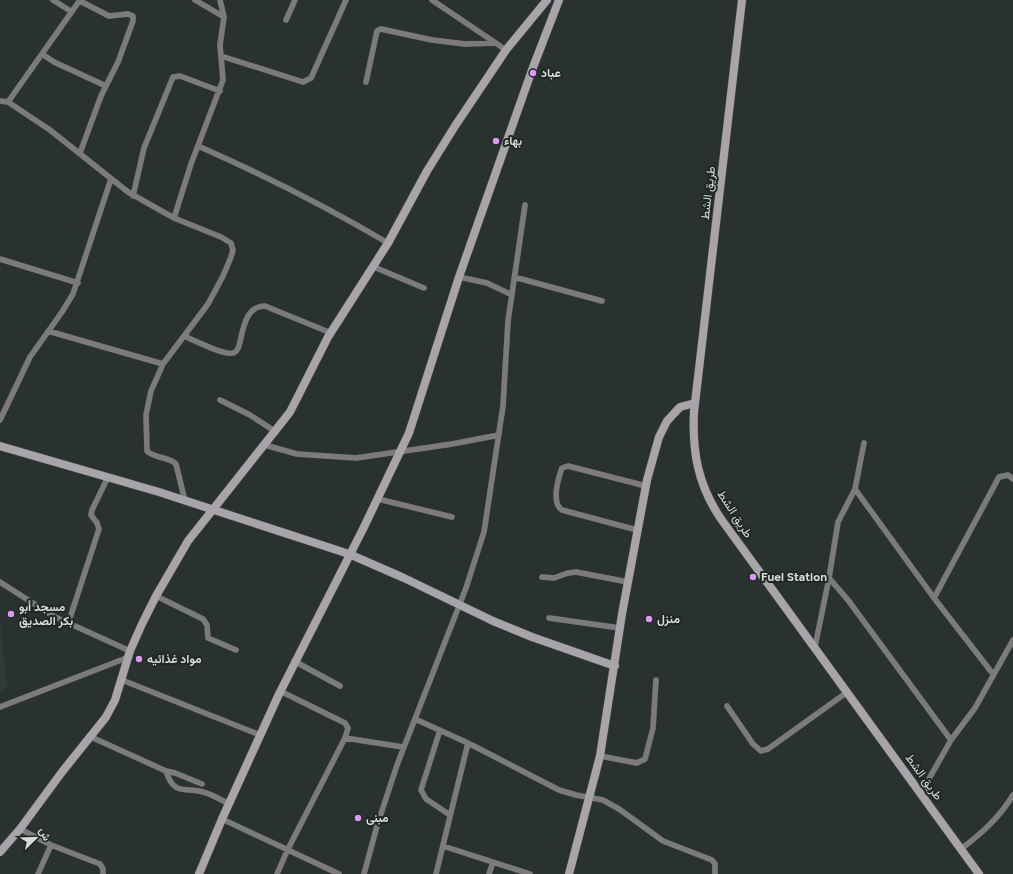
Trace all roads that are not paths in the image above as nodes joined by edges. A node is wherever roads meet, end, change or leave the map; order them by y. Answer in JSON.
{"nodes":[{"id":1,"x":54,"y":0,"type":"edge"},
{"id":2,"x":195,"y":0,"type":"edge"},
{"id":3,"x":220,"y":0,"type":"edge"},
{"id":4,"x":295,"y":0,"type":"edge"},
{"id":5,"x":346,"y":0,"type":"edge"},
{"id":6,"x":432,"y":0,"type":"edge"},
{"id":7,"x":547,"y":0,"type":"edge"},
{"id":8,"x":559,"y":0,"type":"edge"},
{"id":9,"x":742,"y":0,"type":"edge"},
{"id":10,"x":80,"y":1,"type":"edge"},
{"id":11,"x":72,"y":12,"type":"junction"},
{"id":12,"x":224,"y":17,"type":"junction"},
{"id":13,"x":286,"y":20,"type":"dead end"},
{"id":14,"x":495,"y":43,"type":"junction"},
{"id":15,"x":506,"y":50,"type":"junction"},
{"id":16,"x":42,"y":54,"type":"junction"},
{"id":17,"x":221,"y":56,"type":"junction"},
{"id":18,"x":366,"y":82,"type":"dead end"},
{"id":19,"x":106,"y":86,"type":"junction"},
{"id":20,"x":220,"y":91,"type":"junction"},
{"id":21,"x":0,"y":101,"type":"edge"},
{"id":22,"x":8,"y":102,"type":"junction"},
{"id":23,"x":198,"y":146,"type":"junction"},
{"id":24,"x":80,"y":153,"type":"junction"},
{"id":25,"x":111,"y":179,"type":"junction"},
{"id":26,"x":133,"y":196,"type":"junction"},
{"id":27,"x":525,"y":205,"type":"dead end"},
{"id":28,"x":174,"y":218,"type":"junction"},
{"id":29,"x":388,"y":243,"type":"junction"},
{"id":30,"x":0,"y":259,"type":"edge"},
{"id":31,"x":374,"y":267,"type":"junction"},
{"id":32,"x":460,"y":277,"type":"junction"},
{"id":33,"x":514,"y":277,"type":"junction"},
{"id":34,"x":78,"y":283,"type":"junction"},
{"id":35,"x":424,"y":288,"type":"dead end"},
{"id":36,"x":512,"y":295,"type":"junction"},
{"id":37,"x":602,"y":301,"type":"dead end"},
{"id":38,"x":48,"y":331,"type":"junction"},
{"id":39,"x":331,"y":333,"type":"junction"},
{"id":40,"x":184,"y":336,"type":"junction"},
{"id":41,"x":163,"y":364,"type":"junction"},
{"id":42,"x":220,"y":400,"type":"dead end"},
{"id":43,"x":695,"y":403,"type":"junction"},
{"id":44,"x":0,"y":420,"type":"edge"},
{"id":45,"x":276,"y":432,"type":"junction"},
{"id":46,"x":499,"y":434,"type":"junction"},
{"id":47,"x":864,"y":443,"type":"dead end"},
{"id":48,"x":265,"y":445,"type":"junction"},
{"id":49,"x":0,"y":446,"type":"edge"},
{"id":50,"x":402,"y":450,"type":"junction"},
{"id":51,"x":108,"y":477,"type":"junction"},
{"id":52,"x":1013,"y":479,"type":"edge"},
{"id":53,"x":646,"y":486,"type":"junction"},
{"id":54,"x":855,"y":489,"type":"junction"},
{"id":55,"x":378,"y":499,"type":"junction"},
{"id":56,"x":185,"y":501,"type":"junction"},
{"id":57,"x":212,"y":510,"type":"junction"},
{"id":58,"x":452,"y":517,"type":"dead end"},
{"id":59,"x":637,"y":530,"type":"junction"},
{"id":60,"x":349,"y":554,"type":"junction"},
{"id":61,"x":542,"y":577,"type":"dead end"},
{"id":62,"x":829,"y":578,"type":"junction"},
{"id":63,"x":0,"y":582,"type":"edge"},
{"id":64,"x":628,"y":582,"type":"junction"},
{"id":65,"x":156,"y":596,"type":"junction"},
{"id":66,"x":934,"y":598,"type":"junction"},
{"id":67,"x":459,"y":605,"type":"junction"},
{"id":68,"x":549,"y":618,"type":"dead end"},
{"id":69,"x":68,"y":624,"type":"junction"},
{"id":70,"x":620,"y":628,"type":"junction"},
{"id":71,"x":1013,"y":640,"type":"edge"},
{"id":72,"x":815,"y":647,"type":"junction"},
{"id":73,"x":236,"y":650,"type":"dead end"},
{"id":74,"x":129,"y":654,"type":"junction"},
{"id":75,"x":294,"y":661,"type":"junction"},
{"id":76,"x":615,"y":666,"type":"junction"},
{"id":77,"x":993,"y":674,"type":"junction"},
{"id":78,"x":122,"y":680,"type":"junction"},
{"id":79,"x":656,"y":680,"type":"dead end"},
{"id":80,"x":340,"y":686,"type":"dead end"},
{"id":81,"x":280,"y":690,"type":"junction"},
{"id":82,"x":846,"y":693,"type":"junction"},
{"id":83,"x":727,"y":706,"type":"dead end"},
{"id":84,"x":0,"y":707,"type":"edge"},
{"id":85,"x":414,"y":719,"type":"junction"},
{"id":86,"x":440,"y":730,"type":"junction"},
{"id":87,"x":260,"y":735,"type":"junction"},
{"id":88,"x":91,"y":736,"type":"junction"},
{"id":89,"x":345,"y":738,"type":"junction"},
{"id":90,"x":951,"y":740,"type":"junction"},
{"id":91,"x":468,"y":743,"type":"junction"},
{"id":92,"x":403,"y":747,"type":"junction"},
{"id":93,"x":600,"y":756,"type":"junction"},
{"id":94,"x":166,"y":771,"type":"junction"},
{"id":95,"x":202,"y":784,"type":"dead end"},
{"id":96,"x":922,"y":793,"type":"junction"},
{"id":97,"x":1013,"y":795,"type":"edge"},
{"id":98,"x":589,"y":797,"type":"junction"},
{"id":99,"x":229,"y":804,"type":"junction"},
{"id":100,"x":450,"y":815,"type":"junction"},
{"id":101,"x":222,"y":819,"type":"junction"},
{"id":102,"x":20,"y":829,"type":"junction"},
{"id":103,"x":52,"y":845,"type":"junction"},
{"id":104,"x":443,"y":846,"type":"junction"},
{"id":105,"x":961,"y":849,"type":"junction"},
{"id":106,"x":287,"y":850,"type":"junction"},
{"id":107,"x":0,"y":852,"type":"edge"},
{"id":108,"x":493,"y":862,"type":"junction"},
{"id":109,"x":38,"y":874,"type":"edge"},
{"id":110,"x":103,"y":874,"type":"edge"},
{"id":111,"x":199,"y":874,"type":"edge"},
{"id":112,"x":277,"y":874,"type":"edge"},
{"id":113,"x":339,"y":874,"type":"edge"},
{"id":114,"x":364,"y":874,"type":"edge"},
{"id":115,"x":436,"y":874,"type":"edge"},
{"id":116,"x":489,"y":874,"type":"edge"},
{"id":117,"x":530,"y":874,"type":"edge"},
{"id":118,"x":569,"y":874,"type":"edge"},
{"id":119,"x":715,"y":874,"type":"edge"},
{"id":120,"x":979,"y":874,"type":"edge"}],
"edges":[{"from":1,"to":11,"type":"street"},
{"from":2,"to":12,"type":"street"},
{"from":3,"to":12,"type":"street"},
{"from":4,"to":13,"type":"street"},
{"from":5,"to":17,"type":"street"},
{"from":6,"to":14,"type":"street"},
{"from":7,"to":15,"type":"street"},
{"from":8,"to":32,"type":"street"},
{"from":9,"to":43,"type":"street","name":"طريق الشط"},
{"from":10,"to":11,"type":"street"},
{"from":10,"to":19,"type":"street"},
{"from":11,"to":16,"type":"street"},
{"from":12,"to":17,"type":"street"},
{"from":14,"to":15,"type":"street"},
{"from":14,"to":18,"type":"street"},
{"from":15,"to":29,"type":"street"},
{"from":16,"to":19,"type":"street"},
{"from":16,"to":22,"type":"street"},
{"from":17,"to":20,"type":"street"},
{"from":19,"to":24,"type":"street"},
{"from":20,"to":23,"type":"street"},
{"from":20,"to":26,"type":"street"},
{"from":21,"to":22,"type":"street"},
{"from":22,"to":24,"type":"street"},
{"from":23,"to":28,"type":"street"},
{"from":23,"to":29,"type":"street"},
{"from":24,"to":25,"type":"street"},
{"from":25,"to":26,"type":"street"},
{"from":25,"to":34,"type":"street"},
{"from":26,"to":28,"type":"street"},
{"from":27,"to":33,"type":"street"},
{"from":28,"to":40,"type":"street"},
{"from":29,"to":31,"type":"street"},
{"from":30,"to":34,"type":"street"},
{"from":31,"to":35,"type":"street"},
{"from":31,"to":39,"type":"street"},
{"from":32,"to":36,"type":"street"},
{"from":32,"to":50,"type":"street"},
{"from":33,"to":36,"type":"street"},
{"from":33,"to":37,"type":"street"},
{"from":34,"to":38,"type":"street"},
{"from":36,"to":46,"type":"street"},
{"from":38,"to":41,"type":"street"},
{"from":38,"to":44,"type":"street"},
{"from":39,"to":40,"type":"street"},
{"from":39,"to":45,"type":"street"},
{"from":40,"to":41,"type":"street"},
{"from":41,"to":56,"type":"street"},
{"from":42,"to":45,"type":"street"},
{"from":43,"to":53,"type":"street"},
{"from":43,"to":72,"type":"street","name":"طريق الشط"},
{"from":45,"to":48,"type":"street"},
{"from":46,"to":50,"type":"street"},
{"from":46,"to":67,"type":"street"},
{"from":47,"to":54,"type":"street"},
{"from":48,"to":50,"type":"street"},
{"from":48,"to":57,"type":"street"},
{"from":49,"to":51,"type":"street"},
{"from":50,"to":55,"type":"street"},
{"from":51,"to":56,"type":"street"},
{"from":51,"to":69,"type":"street"},
{"from":52,"to":66,"type":"street"},
{"from":53,"to":59,"type":"street"},
{"from":53,"to":59,"type":"street"},
{"from":54,"to":62,"type":"street"},
{"from":54,"to":66,"type":"street"},
{"from":55,"to":58,"type":"street"},
{"from":55,"to":60,"type":"street"},
{"from":56,"to":57,"type":"street"},
{"from":57,"to":60,"type":"street"},
{"from":57,"to":65,"type":"street"},
{"from":59,"to":64,"type":"street"},
{"from":60,"to":67,"type":"street"},
{"from":60,"to":75,"type":"street"},
{"from":61,"to":64,"type":"street"},
{"from":62,"to":72,"type":"street"},
{"from":62,"to":90,"type":"street"},
{"from":63,"to":69,"type":"street"},
{"from":64,"to":70,"type":"street"},
{"from":65,"to":73,"type":"street"},
{"from":65,"to":74,"type":"street"},
{"from":66,"to":77,"type":"street"},
{"from":67,"to":76,"type":"street"},
{"from":67,"to":85,"type":"street"},
{"from":68,"to":70,"type":"street"},
{"from":69,"to":74,"type":"street"},
{"from":70,"to":76,"type":"street"},
{"from":71,"to":77,"type":"street"},
{"from":72,"to":82,"type":"street","name":"طريق الشط"},
{"from":74,"to":78,"type":"street"},
{"from":74,"to":84,"type":"street"},
{"from":75,"to":80,"type":"street"},
{"from":75,"to":81,"type":"street"},
{"from":76,"to":93,"type":"street"},
{"from":77,"to":90,"type":"street"},
{"from":78,"to":87,"type":"street"},
{"from":78,"to":88,"type":"street"},
{"from":79,"to":93,"type":"street"},
{"from":81,"to":87,"type":"street"},
{"from":81,"to":89,"type":"street"},
{"from":82,"to":83,"type":"street"},
{"from":82,"to":96,"type":"street","name":"طريق الشط"},
{"from":85,"to":86,"type":"street"},
{"from":85,"to":92,"type":"street"},
{"from":86,"to":91,"type":"street"},
{"from":86,"to":100,"type":"street"},
{"from":87,"to":99,"type":"street"},
{"from":88,"to":94,"type":"street"},
{"from":88,"to":102,"type":"street"},
{"from":89,"to":92,"type":"street"},
{"from":89,"to":106,"type":"street"},
{"from":90,"to":96,"type":"street"},
{"from":91,"to":98,"type":"street"},
{"from":91,"to":100,"type":"street"},
{"from":92,"to":114,"type":"street"},
{"from":93,"to":98,"type":"street"},
{"from":94,"to":95,"type":"street"},
{"from":94,"to":99,"type":"street"},
{"from":96,"to":105,"type":"street","name":"طريق الشط"},
{"from":97,"to":105,"type":"street"},
{"from":98,"to":118,"type":"street"},
{"from":98,"to":119,"type":"street"},
{"from":99,"to":101,"type":"street"},
{"from":100,"to":104,"type":"street"},
{"from":101,"to":106,"type":"street"},
{"from":101,"to":111,"type":"street"},
{"from":102,"to":103,"type":"street"},
{"from":102,"to":107,"type":"street"},
{"from":103,"to":109,"type":"street"},
{"from":103,"to":110,"type":"street"},
{"from":104,"to":108,"type":"street"},
{"from":104,"to":115,"type":"street"},
{"from":105,"to":120,"type":"street","name":"طريق الشط"},
{"from":106,"to":112,"type":"street"},
{"from":106,"to":113,"type":"street"},
{"from":108,"to":116,"type":"street"},
{"from":108,"to":117,"type":"street"}]}
